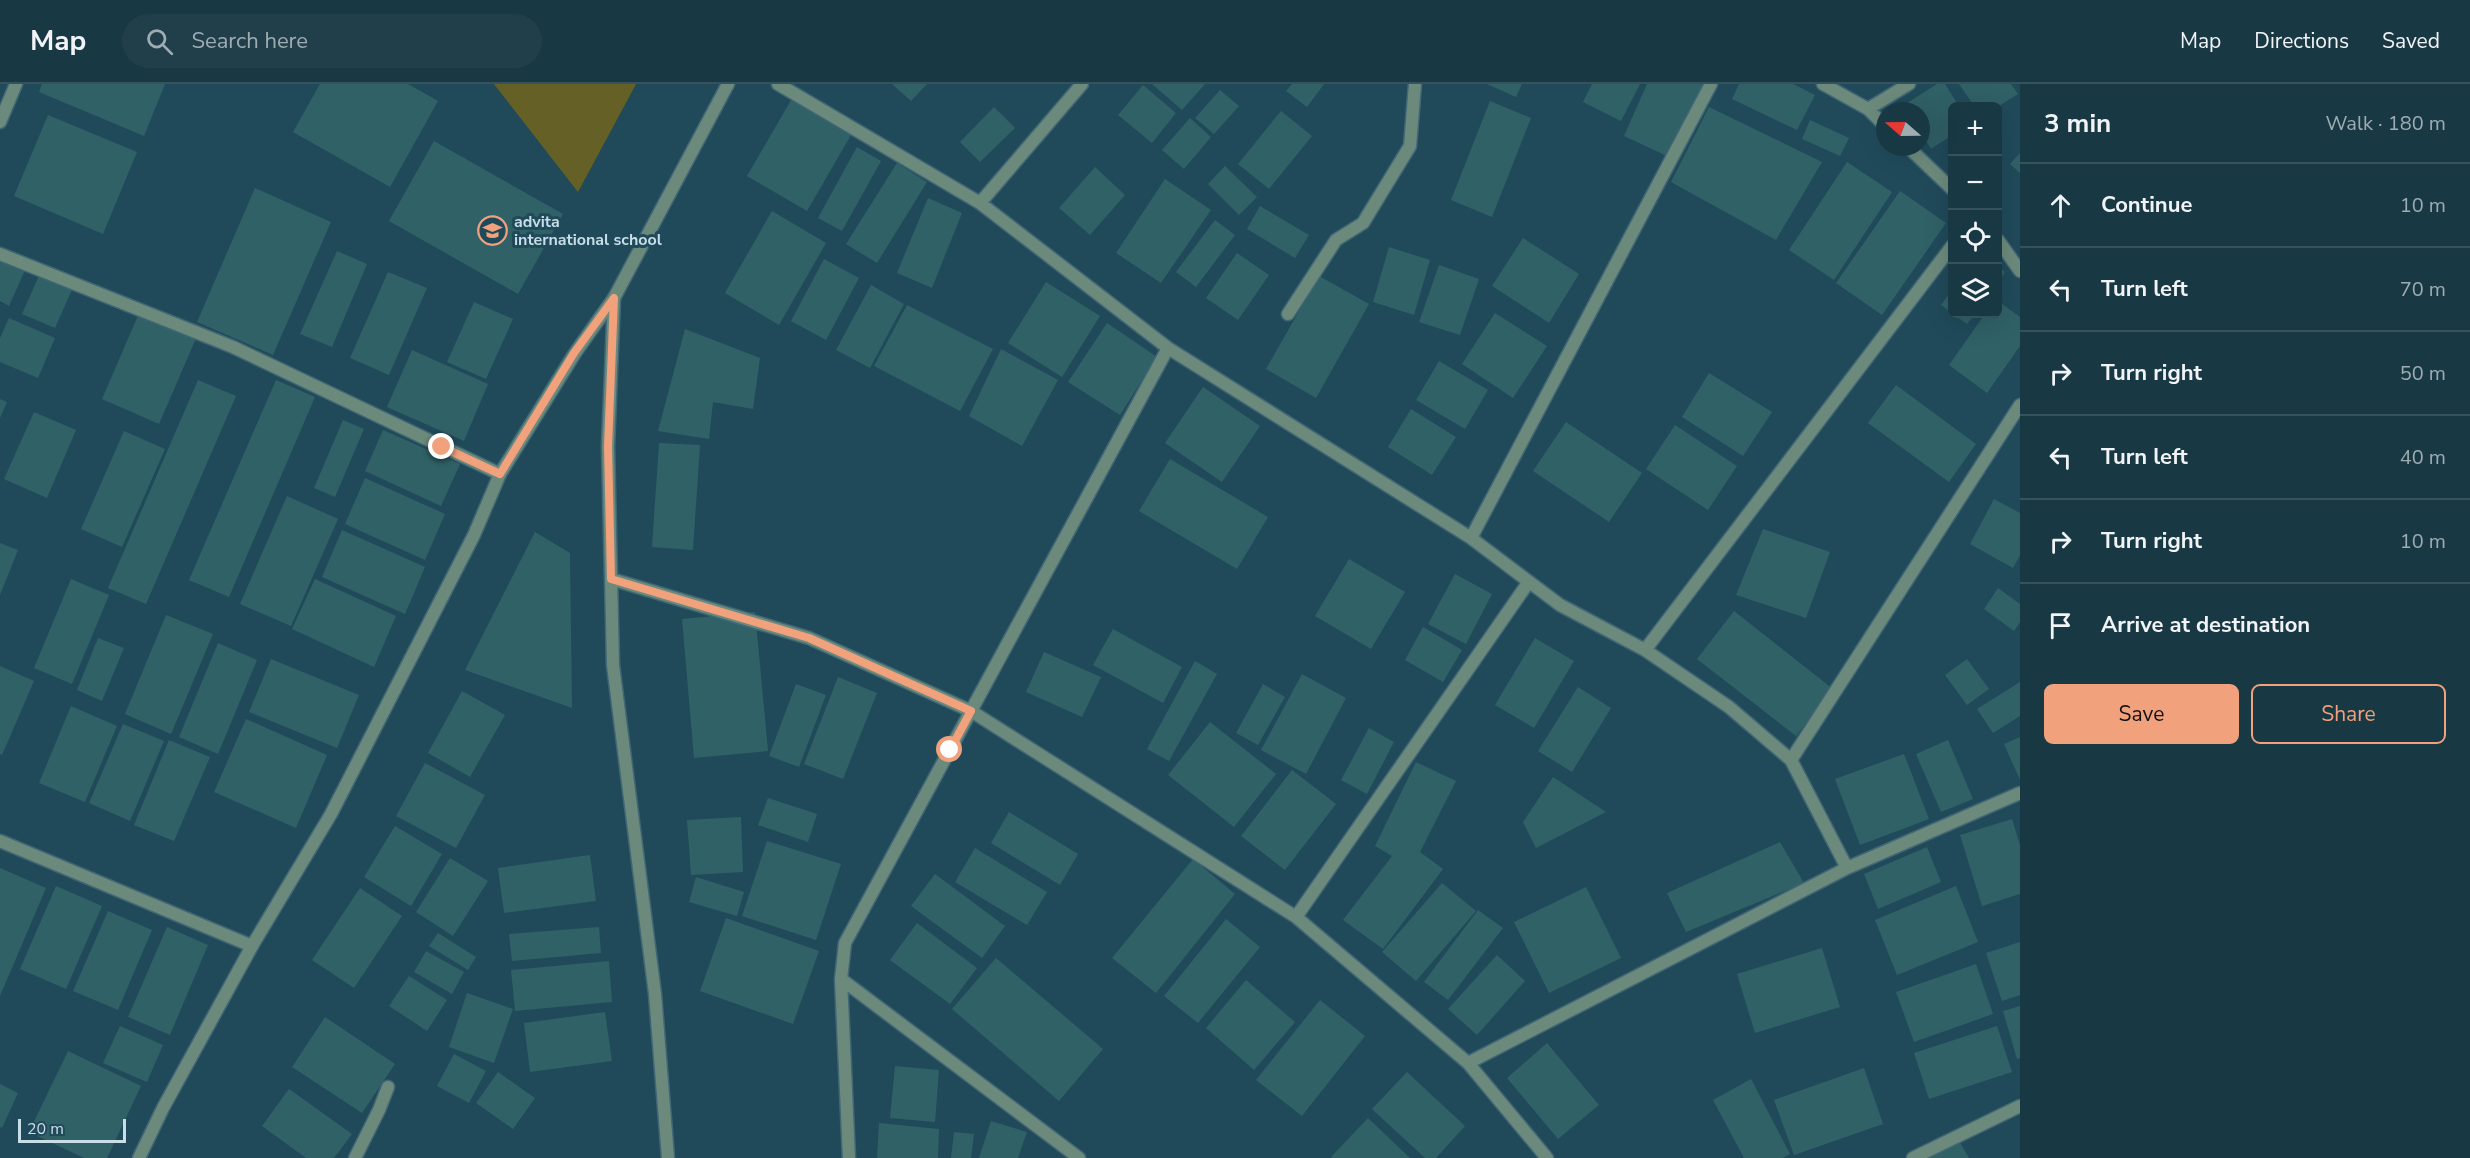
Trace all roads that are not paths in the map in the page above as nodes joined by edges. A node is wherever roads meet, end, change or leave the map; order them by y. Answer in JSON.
{"nodes":[{"id":1,"x":16,"y":84,"type":"edge"},
{"id":2,"x":728,"y":84,"type":"edge"},
{"id":3,"x":778,"y":84,"type":"edge"},
{"id":4,"x":1082,"y":84,"type":"edge"},
{"id":5,"x":1415,"y":84,"type":"edge"},
{"id":6,"x":1711,"y":84,"type":"edge"},
{"id":7,"x":1823,"y":84,"type":"edge"},
{"id":8,"x":1909,"y":84,"type":"edge"},
{"id":9,"x":1868,"y":109,"type":"junction"},
{"id":10,"x":1876,"y":117,"type":"edge"},
{"id":11,"x":0,"y":122,"type":"edge"},
{"id":12,"x":1918,"y":156,"type":"edge"},
{"id":13,"x":1948,"y":184,"type":"edge"},
{"id":14,"x":980,"y":203,"type":"junction"},
{"id":15,"x":2002,"y":246,"type":"edge"},
{"id":16,"x":1948,"y":253,"type":"edge"},
{"id":17,"x":0,"y":254,"type":"edge"},
{"id":18,"x":2020,"y":271,"type":"edge"},
{"id":19,"x":614,"y":298,"type":"junction"},
{"id":20,"x":1288,"y":314,"type":"dead end"},
{"id":21,"x":1168,"y":348,"type":"junction"},
{"id":22,"x":2020,"y":405,"type":"edge"},
{"id":23,"x":500,"y":474,"type":"junction"},
{"id":24,"x":1471,"y":538,"type":"junction"},
{"id":25,"x":611,"y":579,"type":"junction"},
{"id":26,"x":1528,"y":583,"type":"junction"},
{"id":27,"x":1645,"y":650,"type":"junction"},
{"id":28,"x":971,"y":711,"type":"junction"},
{"id":29,"x":1791,"y":760,"type":"junction"},
{"id":30,"x":2020,"y":793,"type":"edge"},
{"id":31,"x":0,"y":841,"type":"edge"},
{"id":32,"x":1847,"y":868,"type":"junction"},
{"id":33,"x":1296,"y":916,"type":"junction"},
{"id":34,"x":252,"y":946,"type":"junction"},
{"id":35,"x":841,"y":979,"type":"junction"},
{"id":36,"x":1468,"y":1063,"type":"junction"},
{"id":37,"x":388,"y":1087,"type":"dead end"},
{"id":38,"x":2020,"y":1106,"type":"edge"},
{"id":39,"x":139,"y":1158,"type":"edge"},
{"id":40,"x":355,"y":1158,"type":"edge"},
{"id":41,"x":668,"y":1158,"type":"edge"},
{"id":42,"x":849,"y":1158,"type":"edge"},
{"id":43,"x":1079,"y":1158,"type":"edge"},
{"id":44,"x":1547,"y":1158,"type":"edge"},
{"id":45,"x":1913,"y":1158,"type":"edge"}],
"edges":[{"from":1,"to":11,"type":"street"},
{"from":2,"to":19,"type":"street"},
{"from":3,"to":14,"type":"street"},
{"from":4,"to":14,"type":"street"},
{"from":5,"to":20,"type":"street"},
{"from":6,"to":24,"type":"street"},
{"from":7,"to":9,"type":"street"},
{"from":8,"to":9,"type":"street"},
{"from":9,"to":10,"type":"street"},
{"from":12,"to":13,"type":"street"},
{"from":14,"to":21,"type":"street"},
{"from":15,"to":18,"type":"street"},
{"from":16,"to":27,"type":"street"},
{"from":17,"to":23,"type":"street"},
{"from":19,"to":23,"type":"street"},
{"from":19,"to":25,"type":"street"},
{"from":21,"to":24,"type":"street"},
{"from":21,"to":28,"type":"street"},
{"from":22,"to":29,"type":"street"},
{"from":23,"to":34,"type":"street"},
{"from":24,"to":26,"type":"street"},
{"from":25,"to":28,"type":"street"},
{"from":25,"to":41,"type":"street"},
{"from":26,"to":27,"type":"street"},
{"from":26,"to":33,"type":"street"},
{"from":27,"to":29,"type":"street"},
{"from":28,"to":33,"type":"street"},
{"from":28,"to":35,"type":"street"},
{"from":29,"to":32,"type":"street"},
{"from":30,"to":32,"type":"street"},
{"from":31,"to":34,"type":"street"},
{"from":32,"to":36,"type":"street"},
{"from":33,"to":36,"type":"street"},
{"from":34,"to":39,"type":"street"},
{"from":35,"to":42,"type":"street"},
{"from":35,"to":43,"type":"street"},
{"from":36,"to":44,"type":"street"},
{"from":37,"to":40,"type":"street"},
{"from":38,"to":45,"type":"street"}]}
